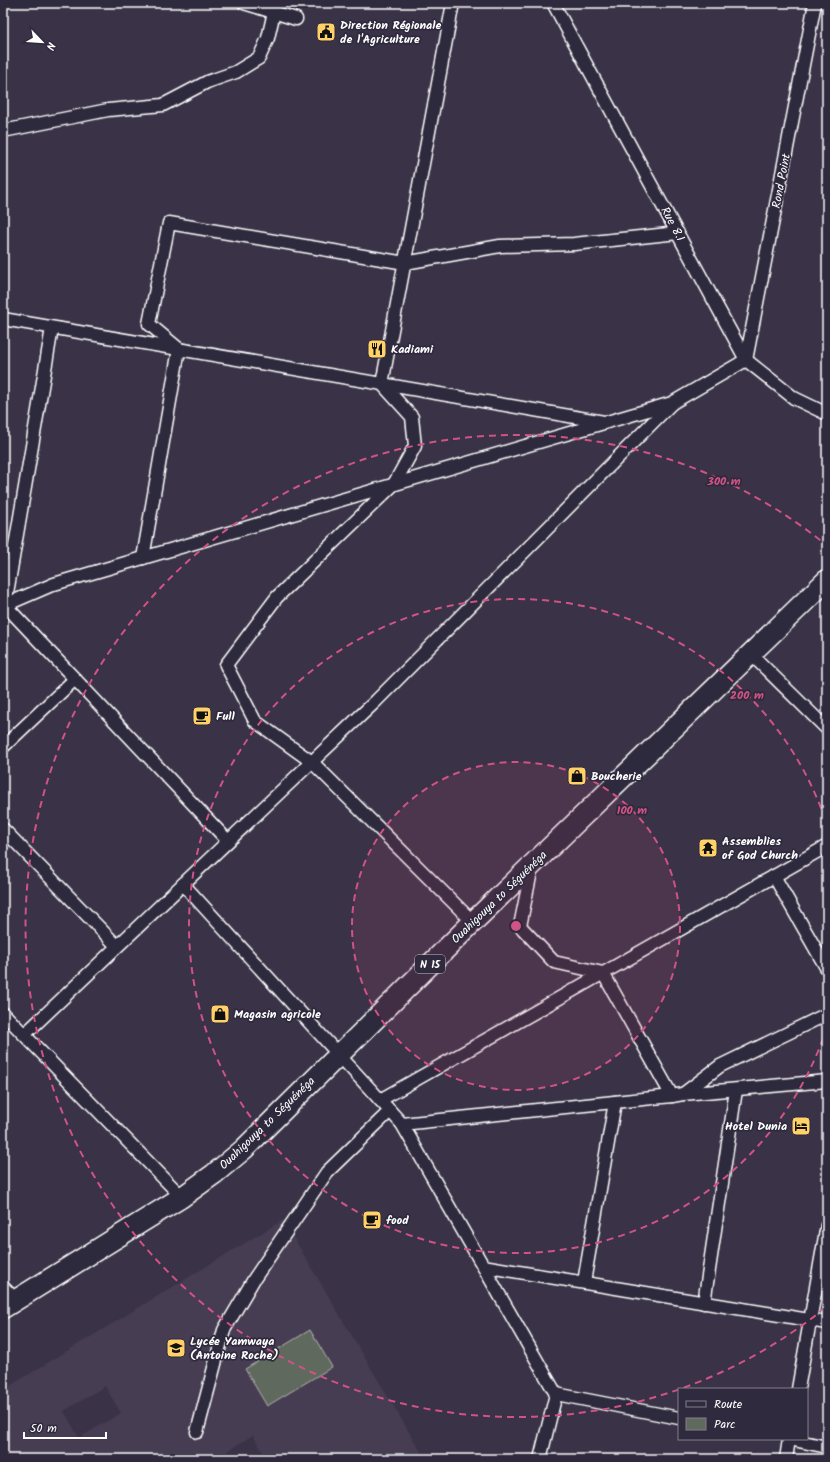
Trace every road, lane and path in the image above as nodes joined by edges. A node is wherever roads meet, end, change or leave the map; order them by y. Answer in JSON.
{"nodes":[{"id":1,"x":244,"y":3,"type":"edge"},
{"id":2,"x":453,"y":3,"type":"edge"},
{"id":3,"x":553,"y":3,"type":"edge"},
{"id":4,"x":815,"y":3,"type":"edge"},
{"id":5,"x":274,"y":12,"type":"junction"},
{"id":6,"x":296,"y":19,"type":"dead end"},
{"id":7,"x":3,"y":131,"type":"edge"},
{"id":8,"x":678,"y":233,"type":"junction"},
{"id":9,"x":405,"y":263,"type":"junction"},
{"id":10,"x":3,"y":319,"type":"edge"},
{"id":11,"x":52,"y":328,"type":"junction"},
{"id":12,"x":179,"y":349,"type":"junction"},
{"id":13,"x":746,"y":360,"type":"junction"},
{"id":14,"x":382,"y":384,"type":"junction"},
{"id":15,"x":672,"y":403,"type":"junction"},
{"id":16,"x":827,"y":414,"type":"edge"},
{"id":17,"x":607,"y":422,"type":"junction"},
{"id":18,"x":394,"y":484,"type":"junction"},
{"id":19,"x":143,"y":558,"type":"junction"},
{"id":20,"x":827,"y":580,"type":"edge"},
{"id":21,"x":4,"y":606,"type":"edge"},
{"id":22,"x":751,"y":654,"type":"junction"},
{"id":23,"x":75,"y":679,"type":"junction"},
{"id":24,"x":827,"y":729,"type":"edge"},
{"id":25,"x":3,"y":747,"type":"edge"},
{"id":26,"x":312,"y":762,"type":"junction"},
{"id":27,"x":3,"y":829,"type":"edge"},
{"id":28,"x":228,"y":841,"type":"junction"},
{"id":29,"x":827,"y":846,"type":"edge"},
{"id":30,"x":532,"y":866,"type":"junction"},
{"id":31,"x":774,"y":876,"type":"junction"},
{"id":32,"x":183,"y":884,"type":"junction"},
{"id":33,"x":473,"y":922,"type":"junction"},
{"id":34,"x":118,"y":946,"type":"junction"},
{"id":35,"x":827,"y":969,"type":"edge"},
{"id":36,"x":603,"y":973,"type":"junction"},
{"id":37,"x":3,"y":1013,"type":"edge"},
{"id":38,"x":827,"y":1014,"type":"edge"},
{"id":39,"x":25,"y":1034,"type":"junction"},
{"id":40,"x":338,"y":1054,"type":"junction"},
{"id":41,"x":827,"y":1081,"type":"edge"},
{"id":42,"x":736,"y":1090,"type":"junction"},
{"id":43,"x":678,"y":1095,"type":"junction"},
{"id":44,"x":380,"y":1100,"type":"junction"},
{"id":45,"x":615,"y":1102,"type":"junction"},
{"id":46,"x":390,"y":1111,"type":"junction"},
{"id":47,"x":402,"y":1124,"type":"junction"},
{"id":48,"x":182,"y":1197,"type":"junction"},
{"id":49,"x":827,"y":1225,"type":"edge"},
{"id":50,"x":483,"y":1266,"type":"junction"},
{"id":51,"x":584,"y":1282,"type":"junction"},
{"id":52,"x":7,"y":1298,"type":"edge"},
{"id":53,"x":704,"y":1303,"type":"junction"},
{"id":54,"x":809,"y":1320,"type":"junction"},
{"id":55,"x":827,"y":1323,"type":"edge"},
{"id":56,"x":798,"y":1388,"type":"edge"},
{"id":57,"x":556,"y":1394,"type":"junction"},
{"id":58,"x":678,"y":1418,"type":"edge"},
{"id":59,"x":197,"y":1432,"type":"dead end"},
{"id":60,"x":789,"y":1440,"type":"edge"},
{"id":61,"x":794,"y":1440,"type":"edge"},
{"id":62,"x":827,"y":1447,"type":"edge"},
{"id":63,"x":540,"y":1459,"type":"edge"},
{"id":64,"x":786,"y":1459,"type":"edge"}],
"edges":[{"from":1,"to":5,"type":"street"},
{"from":2,"to":9,"type":"street"},
{"from":3,"to":8,"type":"street","name":"Rue 8.1"},
{"from":4,"to":13,"type":"street","name":"Rond Point"},
{"from":5,"to":6,"type":"street"},
{"from":5,"to":7,"type":"street"},
{"from":8,"to":9,"type":"street"},
{"from":8,"to":13,"type":"street","name":"Rue 8.1"},
{"from":9,"to":12,"type":"street"},
{"from":9,"to":14,"type":"street"},
{"from":10,"to":11,"type":"street"},
{"from":11,"to":12,"type":"street"},
{"from":11,"to":21,"type":"street"},
{"from":12,"to":14,"type":"street"},
{"from":12,"to":19,"type":"street"},
{"from":13,"to":15,"type":"street"},
{"from":13,"to":16,"type":"street","name":"Rue 8.1"},
{"from":14,"to":17,"type":"street"},
{"from":14,"to":18,"type":"street"},
{"from":15,"to":17,"type":"street"},
{"from":15,"to":26,"type":"street"},
{"from":17,"to":18,"type":"street"},
{"from":18,"to":19,"type":"street"},
{"from":18,"to":26,"type":"street"},
{"from":19,"to":21,"type":"street"},
{"from":20,"to":22,"type":"main road","name":"Ouahigouya to Séguénéga","number":"N 15"},
{"from":21,"to":23,"type":"street"},
{"from":22,"to":24,"type":"street"},
{"from":22,"to":30,"type":"main road","name":"Ouahigouya to Séguénéga","number":"N 15"},
{"from":23,"to":25,"type":"street"},
{"from":23,"to":28,"type":"street"},
{"from":26,"to":28,"type":"street"},
{"from":26,"to":33,"type":"street"},
{"from":27,"to":34,"type":"street"},
{"from":28,"to":32,"type":"street"},
{"from":29,"to":31,"type":"street"},
{"from":30,"to":33,"type":"main road","name":"Ouahigouya to Séguénéga","number":"N 15"},
{"from":30,"to":36,"type":"street"},
{"from":31,"to":35,"type":"street"},
{"from":31,"to":36,"type":"street"},
{"from":32,"to":34,"type":"street"},
{"from":32,"to":40,"type":"street"},
{"from":33,"to":40,"type":"main road","name":"Ouahigouya to Séguénéga","number":"N 15"},
{"from":34,"to":39,"type":"street"},
{"from":36,"to":43,"type":"street"},
{"from":36,"to":44,"type":"street"},
{"from":37,"to":39,"type":"street"},
{"from":38,"to":43,"type":"street"},
{"from":39,"to":48,"type":"street"},
{"from":40,"to":44,"type":"street"},
{"from":40,"to":48,"type":"main road","name":"Ouahigouya to Séguénéga","number":"N 15"},
{"from":41,"to":42,"type":"street"},
{"from":42,"to":43,"type":"street"},
{"from":42,"to":53,"type":"street"},
{"from":43,"to":45,"type":"street"},
{"from":44,"to":46,"type":"street"},
{"from":45,"to":47,"type":"street"},
{"from":45,"to":51,"type":"street"},
{"from":46,"to":47,"type":"street"},
{"from":46,"to":59,"type":"street"},
{"from":47,"to":50,"type":"street"},
{"from":48,"to":52,"type":"main road","name":"Ouahigouya to Séguénéga","number":"N 15"},
{"from":49,"to":54,"type":"street"},
{"from":50,"to":51,"type":"street"},
{"from":50,"to":57,"type":"street"},
{"from":51,"to":53,"type":"street"},
{"from":53,"to":54,"type":"street"},
{"from":54,"to":55,"type":"street"},
{"from":54,"to":56,"type":"street"},
{"from":57,"to":58,"type":"street"},
{"from":57,"to":63,"type":"street"},
{"from":60,"to":64,"type":"street"},
{"from":61,"to":62,"type":"street"}]}
